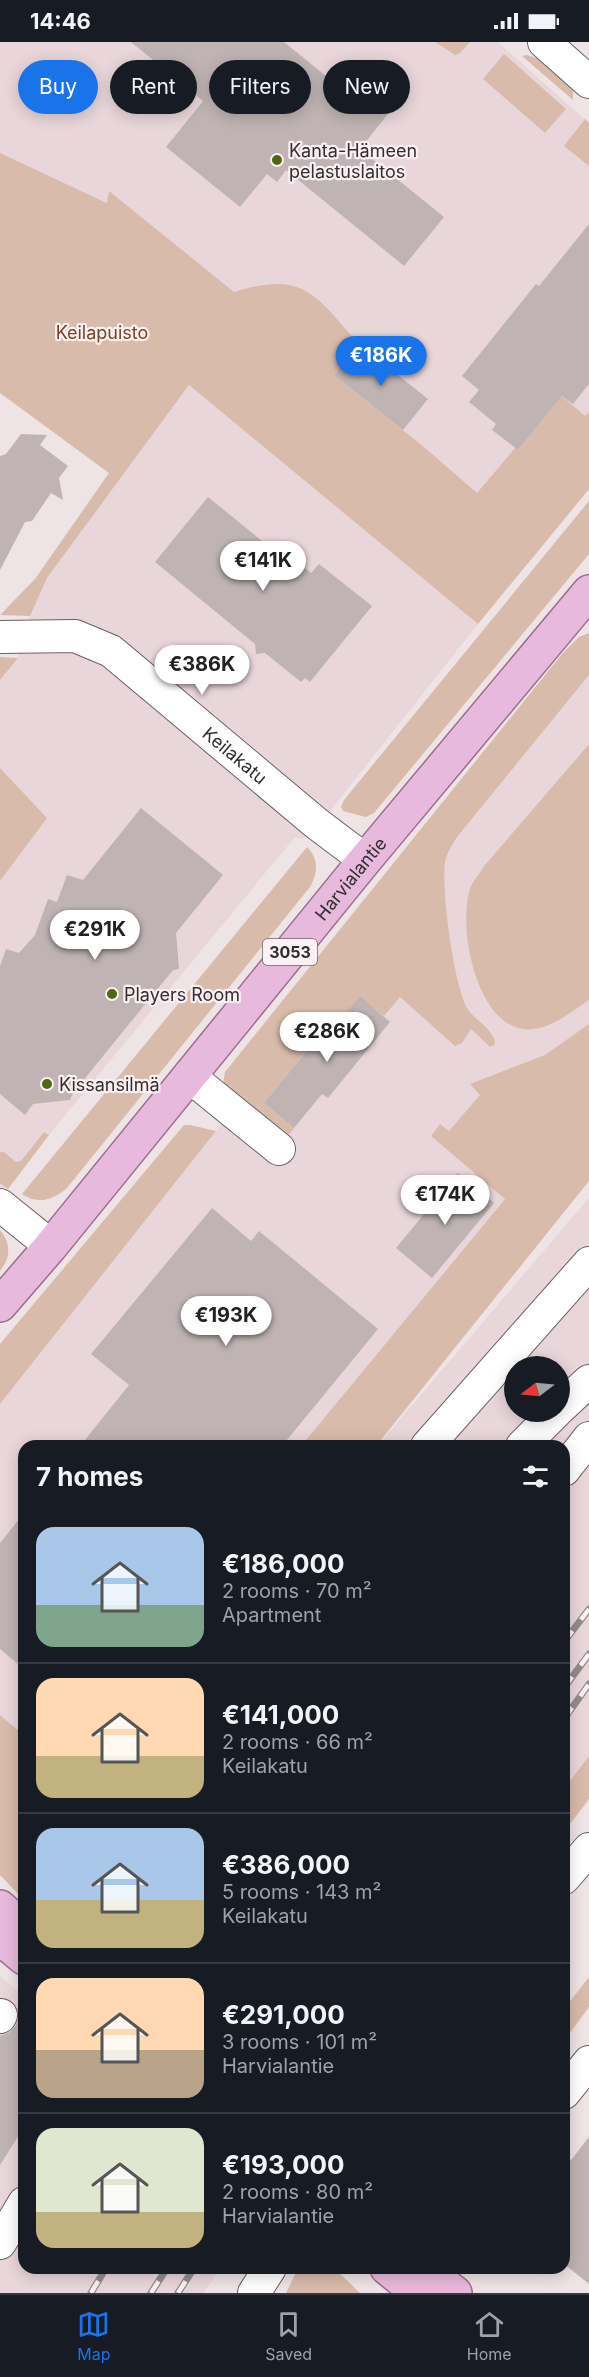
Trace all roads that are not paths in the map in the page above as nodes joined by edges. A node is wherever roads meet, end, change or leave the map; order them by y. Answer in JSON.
{"nodes":[{"id":1,"x":544,"y":42,"type":"edge"},
{"id":2,"x":589,"y":82,"type":"edge"},
{"id":3,"x":587,"y":600,"type":"edge"},
{"id":4,"x":0,"y":637,"type":"edge"},
{"id":5,"x":365,"y":861,"type":"junction"},
{"id":6,"x":189,"y":1076,"type":"junction"},
{"id":7,"x":279,"y":1149,"type":"dead end"},
{"id":8,"x":0,"y":1205,"type":"edge"},
{"id":9,"x":51,"y":1246,"type":"junction"},
{"id":10,"x":589,"y":1263,"type":"edge"},
{"id":11,"x":0,"y":1305,"type":"edge"},
{"id":12,"x":589,"y":1381,"type":"edge"},
{"id":13,"x":570,"y":1399,"type":"edge"},
{"id":14,"x":546,"y":1422,"type":"edge"},
{"id":15,"x":589,"y":1438,"type":"edge"},
{"id":16,"x":432,"y":1440,"type":"edge"},
{"id":17,"x":528,"y":1440,"type":"edge"},
{"id":18,"x":570,"y":1462,"type":"edge"},
{"id":19,"x":589,"y":1849,"type":"edge"},
{"id":20,"x":570,"y":1871,"type":"edge"},
{"id":21,"x":0,"y":1907,"type":"edge"},
{"id":22,"x":16,"y":1944,"type":"edge"},
{"id":23,"x":589,"y":2062,"type":"edge"},
{"id":24,"x":570,"y":2086,"type":"edge"},
{"id":25,"x":18,"y":2213,"type":"edge"},
{"id":26,"x":0,"y":2243,"type":"edge"},
{"id":27,"x":266,"y":2274,"type":"edge"},
{"id":28,"x":394,"y":2274,"type":"edge"},
{"id":29,"x":431,"y":2274,"type":"edge"},
{"id":30,"x":254,"y":2293,"type":"edge"},
{"id":31,"x":418,"y":2293,"type":"edge"},
{"id":32,"x":455,"y":2293,"type":"edge"}],
"edges":[{"from":1,"to":2,"type":"street"},
{"from":3,"to":5,"type":"main road","name":"Harvialantie","number":"3053"},
{"from":4,"to":5,"type":"street","name":"Keilakatu"},
{"from":5,"to":6,"type":"main road","name":"Harvialantie","number":"3053"},
{"from":6,"to":7,"type":"street"},
{"from":6,"to":9,"type":"main road","name":"Harvialantie","number":"3053"},
{"from":8,"to":9,"type":"street"},
{"from":9,"to":11,"type":"main road","name":"Harvialantie","number":"3053"},
{"from":10,"to":16,"type":"street"},
{"from":12,"to":13,"type":"street"},
{"from":14,"to":17,"type":"street"},
{"from":15,"to":18,"type":"street"},
{"from":19,"to":20,"type":"street"},
{"from":21,"to":22,"type":"main road"},
{"from":23,"to":24,"type":"street"},
{"from":25,"to":26,"type":"street"},
{"from":27,"to":30,"type":"street"},
{"from":28,"to":31,"type":"main road"},
{"from":29,"to":32,"type":"main road"}]}
